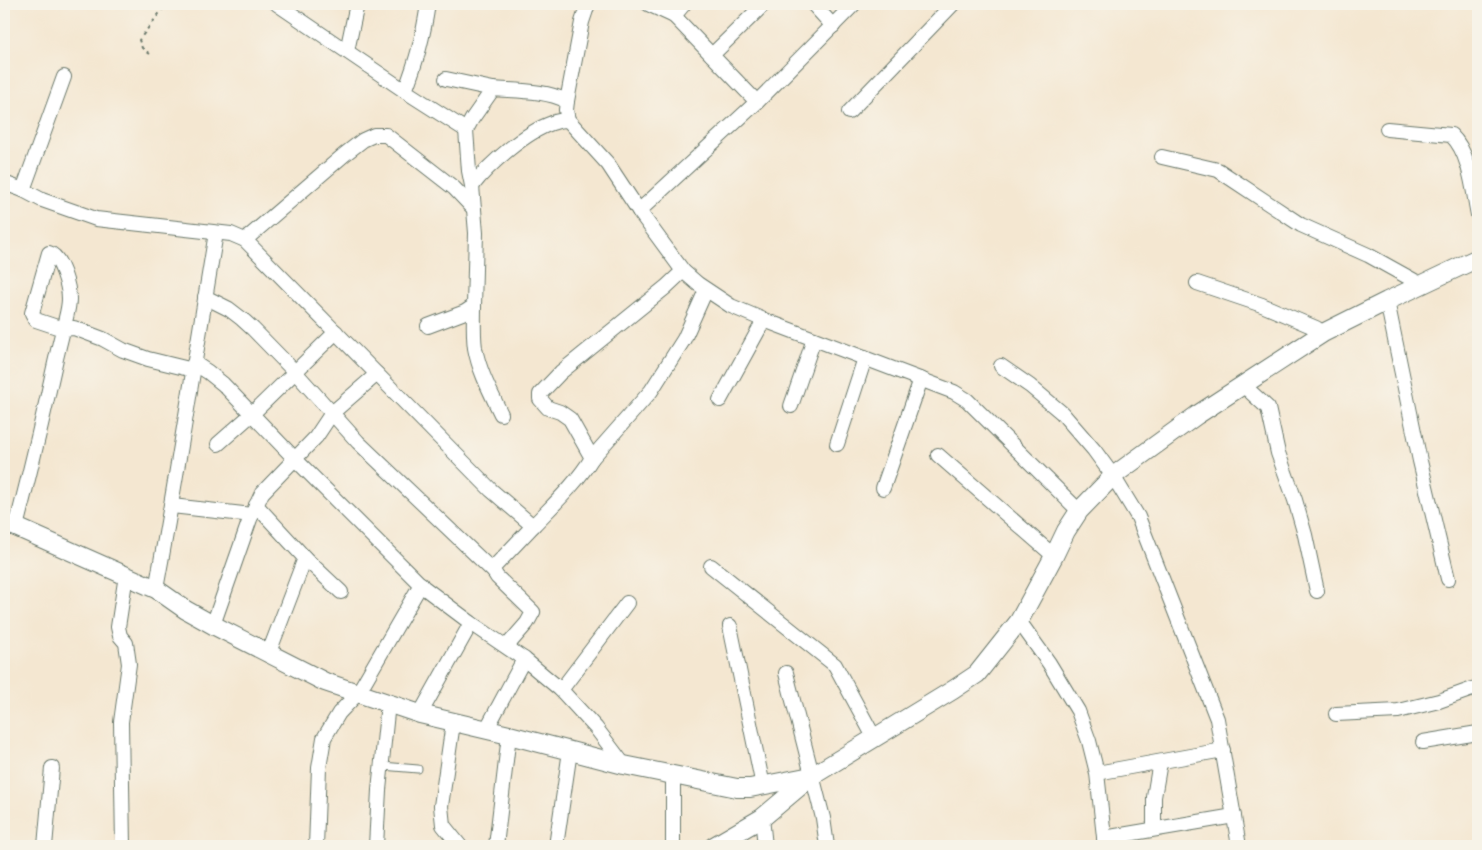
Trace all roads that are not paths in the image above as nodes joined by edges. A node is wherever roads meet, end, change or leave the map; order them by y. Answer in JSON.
{"nodes":[{"id":1,"x":277,"y":4,"type":"edge"},
{"id":2,"x":357,"y":4,"type":"edge"},
{"id":3,"x":428,"y":4,"type":"edge"},
{"id":4,"x":588,"y":4,"type":"edge"},
{"id":5,"x":648,"y":4,"type":"edge"},
{"id":6,"x":684,"y":4,"type":"edge"},
{"id":7,"x":764,"y":4,"type":"edge"},
{"id":8,"x":812,"y":4,"type":"edge"},
{"id":9,"x":854,"y":4,"type":"edge"},
{"id":10,"x":953,"y":4,"type":"edge"},
{"id":11,"x":674,"y":16,"type":"junction"},
{"id":12,"x":832,"y":26,"type":"junction"},
{"id":13,"x":347,"y":50,"type":"junction"},
{"id":14,"x":712,"y":55,"type":"junction"},
{"id":15,"x":64,"y":77,"type":"dead end"},
{"id":16,"x":446,"y":79,"type":"dead end"},
{"id":17,"x":492,"y":89,"type":"junction"},
{"id":18,"x":405,"y":91,"type":"junction"},
{"id":19,"x":568,"y":101,"type":"junction"},
{"id":20,"x":757,"y":102,"type":"junction"},
{"id":21,"x":849,"y":112,"type":"dead end"},
{"id":22,"x":568,"y":120,"type":"junction"},
{"id":23,"x":1387,"y":129,"type":"dead end"},
{"id":24,"x":466,"y":130,"type":"junction"},
{"id":25,"x":1162,"y":157,"type":"dead end"},
{"id":26,"x":4,"y":183,"type":"edge"},
{"id":27,"x":472,"y":186,"type":"junction"},
{"id":28,"x":23,"y":190,"type":"junction"},
{"id":29,"x":474,"y":209,"type":"junction"},
{"id":30,"x":639,"y":211,"type":"junction"},
{"id":31,"x":1478,"y":215,"type":"edge"},
{"id":32,"x":216,"y":233,"type":"junction"},
{"id":33,"x":245,"y":240,"type":"junction"},
{"id":34,"x":1478,"y":258,"type":"edge"},
{"id":35,"x":683,"y":271,"type":"junction"},
{"id":36,"x":1197,"y":283,"type":"dead end"},
{"id":37,"x":1422,"y":285,"type":"junction"},
{"id":38,"x":706,"y":290,"type":"junction"},
{"id":39,"x":205,"y":297,"type":"junction"},
{"id":40,"x":1387,"y":301,"type":"junction"},
{"id":41,"x":474,"y":306,"type":"junction"},
{"id":42,"x":764,"y":320,"type":"junction"},
{"id":43,"x":428,"y":326,"type":"dead end"},
{"id":44,"x":63,"y":329,"type":"junction"},
{"id":45,"x":336,"y":332,"type":"junction"},
{"id":46,"x":1323,"y":333,"type":"junction"},
{"id":47,"x":814,"y":339,"type":"junction"},
{"id":48,"x":865,"y":358,"type":"junction"},
{"id":49,"x":1001,"y":366,"type":"dead end"},
{"id":50,"x":193,"y":367,"type":"junction"},
{"id":51,"x":295,"y":372,"type":"junction"},
{"id":52,"x":377,"y":374,"type":"junction"},
{"id":53,"x":921,"y":379,"type":"junction"},
{"id":54,"x":1243,"y":385,"type":"junction"},
{"id":55,"x":720,"y":400,"type":"dead end"},
{"id":56,"x":791,"y":406,"type":"dead end"},
{"id":57,"x":332,"y":413,"type":"junction"},
{"id":58,"x":252,"y":414,"type":"junction"},
{"id":59,"x":501,"y":414,"type":"dead end"},
{"id":60,"x":218,"y":444,"type":"dead end"},
{"id":61,"x":836,"y":444,"type":"dead end"},
{"id":62,"x":938,"y":455,"type":"dead end"},
{"id":63,"x":592,"y":458,"type":"junction"},
{"id":64,"x":296,"y":459,"type":"junction"},
{"id":65,"x":1113,"y":476,"type":"junction"},
{"id":66,"x":883,"y":488,"type":"dead end"},
{"id":67,"x":172,"y":506,"type":"junction"},
{"id":68,"x":254,"y":510,"type":"junction"},
{"id":69,"x":1079,"y":511,"type":"junction"},
{"id":70,"x":10,"y":525,"type":"edge"},
{"id":71,"x":533,"y":526,"type":"junction"},
{"id":72,"x":1054,"y":556,"type":"junction"},
{"id":73,"x":305,"y":558,"type":"junction"},
{"id":74,"x":711,"y":566,"type":"dead end"},
{"id":75,"x":494,"y":572,"type":"junction"},
{"id":76,"x":126,"y":575,"type":"junction"},
{"id":77,"x":1448,"y":579,"type":"dead end"},
{"id":78,"x":421,"y":584,"type":"junction"},
{"id":79,"x":156,"y":589,"type":"junction"},
{"id":80,"x":1317,"y":591,"type":"dead end"},
{"id":81,"x":341,"y":592,"type":"dead end"},
{"id":82,"x":627,"y":603,"type":"dead end"},
{"id":83,"x":1019,"y":621,"type":"junction"},
{"id":84,"x":471,"y":623,"type":"junction"},
{"id":85,"x":213,"y":626,"type":"junction"},
{"id":86,"x":730,"y":626,"type":"dead end"},
{"id":87,"x":507,"y":646,"type":"junction"},
{"id":88,"x":268,"y":655,"type":"junction"},
{"id":89,"x":524,"y":658,"type":"junction"},
{"id":90,"x":786,"y":673,"type":"dead end"},
{"id":91,"x":1478,"y":687,"type":"edge"},
{"id":92,"x":560,"y":690,"type":"junction"},
{"id":93,"x":358,"y":693,"type":"junction"},
{"id":94,"x":388,"y":703,"type":"junction"},
{"id":95,"x":420,"y":714,"type":"junction"},
{"id":96,"x":1336,"y":714,"type":"dead end"},
{"id":97,"x":453,"y":723,"type":"junction"},
{"id":98,"x":486,"y":730,"type":"junction"},
{"id":99,"x":1478,"y":733,"type":"edge"},
{"id":100,"x":509,"y":735,"type":"junction"},
{"id":101,"x":875,"y":739,"type":"junction"},
{"id":102,"x":1423,"y":742,"type":"dead end"},
{"id":103,"x":1223,"y":750,"type":"junction"},
{"id":104,"x":570,"y":751,"type":"junction"},
{"id":105,"x":1160,"y":762,"type":"junction"},
{"id":106,"x":624,"y":765,"type":"junction"},
{"id":107,"x":382,"y":766,"type":"junction"},
{"id":108,"x":52,"y":768,"type":"dead end"},
{"id":109,"x":418,"y":769,"type":"dead end"},
{"id":110,"x":1097,"y":773,"type":"junction"},
{"id":111,"x":674,"y":776,"type":"junction"},
{"id":112,"x":812,"y":776,"type":"junction"},
{"id":113,"x":763,"y":786,"type":"junction"},
{"id":114,"x":1234,"y":816,"type":"junction"},
{"id":115,"x":762,"y":818,"type":"junction"},
{"id":116,"x":1154,"y":829,"type":"junction"},
{"id":117,"x":1104,"y":842,"type":"edge"},
{"id":118,"x":45,"y":846,"type":"edge"},
{"id":119,"x":123,"y":846,"type":"edge"},
{"id":120,"x":316,"y":846,"type":"edge"},
{"id":121,"x":376,"y":846,"type":"edge"},
{"id":122,"x":460,"y":846,"type":"edge"},
{"id":123,"x":496,"y":846,"type":"edge"},
{"id":124,"x":556,"y":846,"type":"edge"},
{"id":125,"x":673,"y":846,"type":"edge"},
{"id":126,"x":714,"y":846,"type":"edge"},
{"id":127,"x":766,"y":846,"type":"edge"},
{"id":128,"x":827,"y":846,"type":"edge"},
{"id":129,"x":1239,"y":846,"type":"edge"}],
"edges":[{"from":1,"to":13,"type":"street"},
{"from":2,"to":13,"type":"street"},
{"from":3,"to":18,"type":"street"},
{"from":4,"to":19,"type":"street"},
{"from":5,"to":11,"type":"street"},
{"from":6,"to":11,"type":"street"},
{"from":7,"to":14,"type":"street"},
{"from":8,"to":12,"type":"street"},
{"from":9,"to":12,"type":"street"},
{"from":10,"to":21,"type":"street"},
{"from":11,"to":14,"type":"street"},
{"from":12,"to":20,"type":"street"},
{"from":13,"to":18,"type":"street"},
{"from":14,"to":20,"type":"street"},
{"from":15,"to":28,"type":"street"},
{"from":16,"to":17,"type":"street"},
{"from":17,"to":19,"type":"street"},
{"from":17,"to":24,"type":"street"},
{"from":18,"to":24,"type":"street"},
{"from":19,"to":22,"type":"street"},
{"from":20,"to":30,"type":"street"},
{"from":22,"to":27,"type":"street"},
{"from":22,"to":30,"type":"street"},
{"from":23,"to":31,"type":"street"},
{"from":24,"to":27,"type":"street"},
{"from":25,"to":37,"type":"street"},
{"from":26,"to":28,"type":"street"},
{"from":27,"to":29,"type":"street"},
{"from":28,"to":32,"type":"street"},
{"from":29,"to":33,"type":"street"},
{"from":29,"to":41,"type":"street"},
{"from":30,"to":35,"type":"street"},
{"from":32,"to":33,"type":"street"},
{"from":32,"to":39,"type":"street"},
{"from":33,"to":45,"type":"street"},
{"from":34,"to":37,"type":"street"},
{"from":35,"to":38,"type":"street"},
{"from":35,"to":63,"type":"street"},
{"from":36,"to":46,"type":"street"},
{"from":37,"to":40,"type":"street"},
{"from":38,"to":42,"type":"street"},
{"from":38,"to":63,"type":"street"},
{"from":39,"to":50,"type":"street"},
{"from":39,"to":51,"type":"street"},
{"from":40,"to":46,"type":"street"},
{"from":40,"to":77,"type":"street"},
{"from":41,"to":43,"type":"street"},
{"from":41,"to":59,"type":"street"},
{"from":42,"to":47,"type":"street"},
{"from":42,"to":55,"type":"street"},
{"from":44,"to":44,"type":"street"},
{"from":44,"to":50,"type":"street"},
{"from":44,"to":70,"type":"street"},
{"from":45,"to":51,"type":"street"},
{"from":45,"to":52,"type":"street"},
{"from":46,"to":54,"type":"street"},
{"from":47,"to":48,"type":"street"},
{"from":47,"to":56,"type":"street"},
{"from":48,"to":53,"type":"street"},
{"from":48,"to":61,"type":"street"},
{"from":49,"to":65,"type":"street"},
{"from":50,"to":58,"type":"street"},
{"from":50,"to":67,"type":"street"},
{"from":51,"to":57,"type":"street"},
{"from":51,"to":58,"type":"street"},
{"from":52,"to":57,"type":"street"},
{"from":52,"to":71,"type":"street"},
{"from":53,"to":66,"type":"street"},
{"from":53,"to":69,"type":"street"},
{"from":54,"to":65,"type":"street"},
{"from":54,"to":80,"type":"street"},
{"from":57,"to":64,"type":"street"},
{"from":57,"to":75,"type":"street"},
{"from":58,"to":60,"type":"street"},
{"from":58,"to":64,"type":"street"},
{"from":62,"to":72,"type":"street"},
{"from":63,"to":71,"type":"street"},
{"from":64,"to":68,"type":"street"},
{"from":64,"to":78,"type":"street"},
{"from":65,"to":69,"type":"street"},
{"from":65,"to":103,"type":"street"},
{"from":67,"to":68,"type":"street"},
{"from":67,"to":79,"type":"street"},
{"from":68,"to":73,"type":"street"},
{"from":68,"to":85,"type":"street"},
{"from":69,"to":72,"type":"street"},
{"from":70,"to":76,"type":"street"},
{"from":71,"to":75,"type":"street"},
{"from":72,"to":83,"type":"street"},
{"from":73,"to":81,"type":"street"},
{"from":73,"to":88,"type":"street"},
{"from":74,"to":101,"type":"street"},
{"from":75,"to":87,"type":"street"},
{"from":76,"to":79,"type":"street"},
{"from":76,"to":119,"type":"street"},
{"from":78,"to":84,"type":"street"},
{"from":78,"to":93,"type":"street"},
{"from":79,"to":85,"type":"street"},
{"from":82,"to":92,"type":"street"},
{"from":83,"to":101,"type":"street"},
{"from":83,"to":110,"type":"street"},
{"from":84,"to":87,"type":"street"},
{"from":84,"to":95,"type":"street"},
{"from":85,"to":88,"type":"street"},
{"from":86,"to":113,"type":"street"},
{"from":87,"to":89,"type":"street"},
{"from":88,"to":93,"type":"street"},
{"from":89,"to":92,"type":"street"},
{"from":89,"to":98,"type":"street"},
{"from":90,"to":112,"type":"street"},
{"from":91,"to":96,"type":"street"},
{"from":92,"to":106,"type":"street"},
{"from":93,"to":94,"type":"street"},
{"from":93,"to":120,"type":"street"},
{"from":94,"to":95,"type":"street"},
{"from":94,"to":107,"type":"street"},
{"from":95,"to":97,"type":"street"},
{"from":97,"to":98,"type":"street"},
{"from":97,"to":122,"type":"street"},
{"from":98,"to":100,"type":"street"},
{"from":99,"to":102,"type":"street"},
{"from":100,"to":104,"type":"street"},
{"from":100,"to":123,"type":"street"},
{"from":101,"to":112,"type":"street"},
{"from":103,"to":105,"type":"street"},
{"from":103,"to":114,"type":"street"},
{"from":104,"to":106,"type":"street"},
{"from":104,"to":124,"type":"street"},
{"from":105,"to":110,"type":"street"},
{"from":105,"to":116,"type":"street"},
{"from":106,"to":111,"type":"street"},
{"from":107,"to":109,"type":"lane"},
{"from":107,"to":121,"type":"street"},
{"from":108,"to":118,"type":"street"},
{"from":110,"to":117,"type":"street"},
{"from":111,"to":113,"type":"street"},
{"from":111,"to":125,"type":"street"},
{"from":112,"to":113,"type":"street"},
{"from":112,"to":115,"type":"street"},
{"from":112,"to":128,"type":"street"},
{"from":114,"to":116,"type":"street"},
{"from":114,"to":129,"type":"street"},
{"from":115,"to":126,"type":"street"},
{"from":115,"to":127,"type":"street"},
{"from":116,"to":117,"type":"street"}]}
